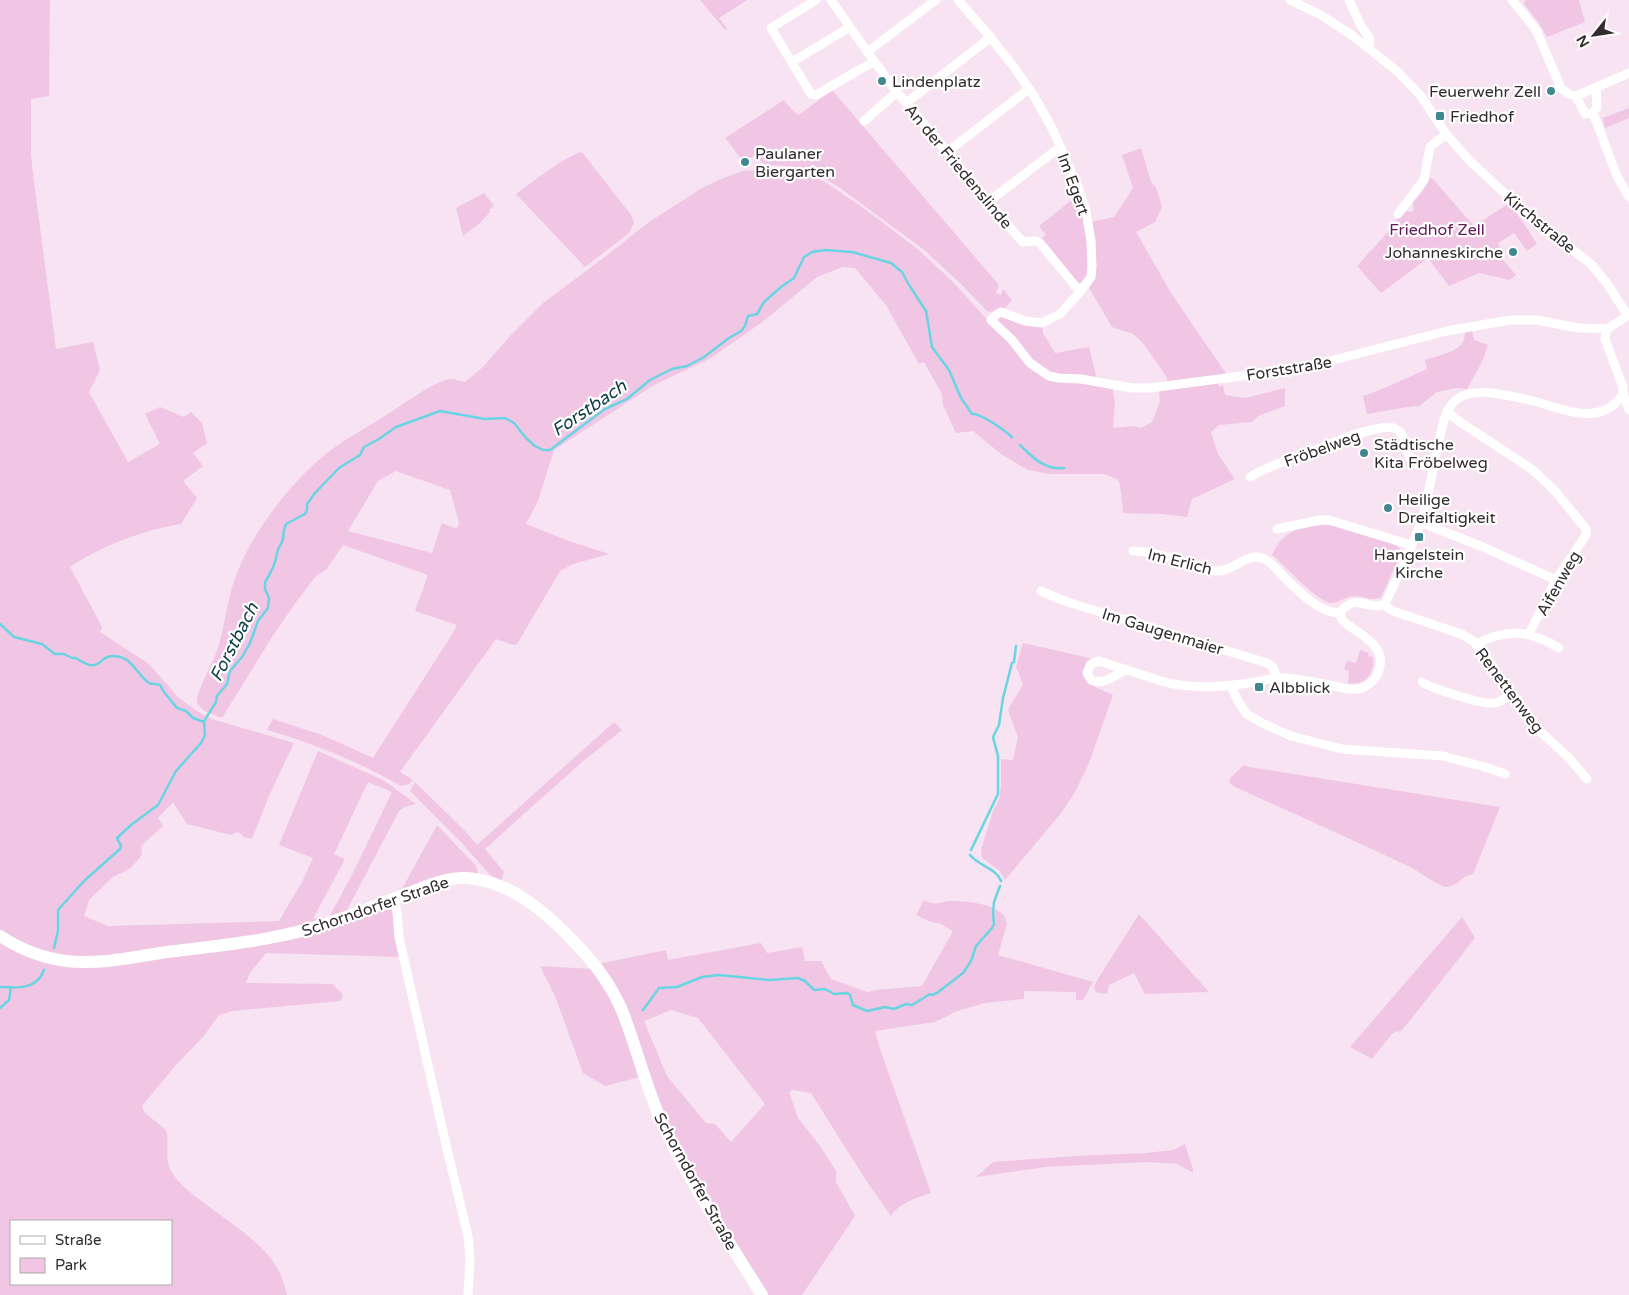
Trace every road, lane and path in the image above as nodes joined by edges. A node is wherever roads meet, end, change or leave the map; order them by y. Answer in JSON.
{"nodes":[{"id":1,"x":816,"y":0,"type":"edge"},
{"id":2,"x":831,"y":0,"type":"edge"},
{"id":3,"x":936,"y":0,"type":"edge"},
{"id":4,"x":958,"y":0,"type":"edge"},
{"id":5,"x":1290,"y":0,"type":"edge"},
{"id":6,"x":1349,"y":0,"type":"edge"},
{"id":7,"x":1512,"y":0,"type":"edge"},
{"id":8,"x":850,"y":27,"type":"junction"},
{"id":9,"x":991,"y":38,"type":"junction"},
{"id":10,"x":1369,"y":48,"type":"junction"},
{"id":11,"x":867,"y":52,"type":"junction"},
{"id":12,"x":792,"y":62,"type":"junction"},
{"id":13,"x":874,"y":62,"type":"junction"},
{"id":14,"x":1629,"y":73,"type":"edge"},
{"id":15,"x":1596,"y":88,"type":"junction"},
{"id":16,"x":1029,"y":89,"type":"junction"},
{"id":17,"x":897,"y":92,"type":"junction"},
{"id":18,"x":1573,"y":95,"type":"junction"},
{"id":19,"x":906,"y":103,"type":"junction"},
{"id":20,"x":1593,"y":113,"type":"junction"},
{"id":21,"x":864,"y":121,"type":"dead end"},
{"id":22,"x":1446,"y":134,"type":"junction"},
{"id":23,"x":1060,"y":147,"type":"junction"},
{"id":24,"x":947,"y":152,"type":"junction"},
{"id":25,"x":1629,"y":196,"type":"edge"},
{"id":26,"x":988,"y":202,"type":"junction"},
{"id":27,"x":1398,"y":214,"type":"dead end"},
{"id":28,"x":1080,"y":292,"type":"junction"},
{"id":29,"x":1628,"y":315,"type":"edge"},
{"id":30,"x":991,"y":320,"type":"joint"},
{"id":31,"x":1607,"y":329,"type":"junction"},
{"id":32,"x":1623,"y":394,"type":"junction"},
{"id":33,"x":1629,"y":410,"type":"edge"},
{"id":34,"x":1448,"y":411,"type":"junction"},
{"id":35,"x":1433,"y":468,"type":"junction"},
{"id":36,"x":1250,"y":477,"type":"dead end"},
{"id":37,"x":1420,"y":522,"type":"junction"},
{"id":38,"x":1277,"y":529,"type":"dead end"},
{"id":39,"x":1411,"y":545,"type":"junction"},
{"id":40,"x":1133,"y":551,"type":"dead end"},
{"id":41,"x":1556,"y":580,"type":"junction"},
{"id":42,"x":1041,"y":591,"type":"dead end"},
{"id":43,"x":1385,"y":604,"type":"junction"},
{"id":44,"x":1340,"y":612,"type":"junction"},
{"id":45,"x":1529,"y":634,"type":"junction"},
{"id":46,"x":1476,"y":644,"type":"junction"},
{"id":47,"x":1559,"y":648,"type":"dead end"},
{"id":48,"x":1126,"y":669,"type":"dead end"},
{"id":49,"x":1277,"y":678,"type":"junction"},
{"id":50,"x":1422,"y":682,"type":"dead end"},
{"id":51,"x":1231,"y":686,"type":"junction"},
{"id":52,"x":1510,"y":694,"type":"junction"},
{"id":53,"x":1505,"y":774,"type":"dead end"},
{"id":54,"x":1586,"y":779,"type":"dead end"},
{"id":55,"x":394,"y":898,"type":"junction"},
{"id":56,"x":0,"y":936,"type":"edge"},
{"id":57,"x":468,"y":1295,"type":"edge"},
{"id":58,"x":762,"y":1295,"type":"edge"}],
"edges":[{"from":1,"to":12,"type":"street"},
{"from":2,"to":8,"type":"street","name":"An der Friedenslinde"},
{"from":3,"to":11,"type":"street"},
{"from":4,"to":9,"type":"street","name":"Im Egert"},
{"from":5,"to":10,"type":"street","name":"Kirchstraße"},
{"from":6,"to":10,"type":"street"},
{"from":7,"to":18,"type":"street"},
{"from":8,"to":11,"type":"street","name":"An der Friedenslinde"},
{"from":8,"to":12,"type":"street"},
{"from":9,"to":16,"type":"street","name":"Im Egert"},
{"from":9,"to":19,"type":"street"},
{"from":10,"to":22,"type":"street","name":"Kirchstraße"},
{"from":11,"to":13,"type":"street","name":"An der Friedenslinde"},
{"from":12,"to":13,"type":"street"},
{"from":13,"to":17,"type":"street","name":"An der Friedenslinde"},
{"from":14,"to":15,"type":"street"},
{"from":15,"to":18,"type":"street"},
{"from":15,"to":20,"type":"street"},
{"from":16,"to":23,"type":"street","name":"Im Egert"},
{"from":16,"to":24,"type":"street"},
{"from":17,"to":19,"type":"street","name":"An der Friedenslinde"},
{"from":17,"to":21,"type":"street"},
{"from":18,"to":20,"type":"street"},
{"from":19,"to":24,"type":"street","name":"An der Friedenslinde"},
{"from":20,"to":25,"type":"street"},
{"from":22,"to":27,"type":"street"},
{"from":22,"to":29,"type":"street","name":"Kirchstraße"},
{"from":23,"to":26,"type":"street"},
{"from":23,"to":28,"type":"street","name":"Im Egert"},
{"from":24,"to":26,"type":"street","name":"An der Friedenslinde"},
{"from":26,"to":28,"type":"street","name":"An der Friedenslinde"},
{"from":28,"to":30,"type":"street","name":"Im Egert"},
{"from":29,"to":31,"type":"street"},
{"from":30,"to":31,"type":"street","name":"Forststraße"},
{"from":31,"to":32,"type":"street"},
{"from":32,"to":33,"type":"street"},
{"from":32,"to":34,"type":"street"},
{"from":34,"to":35,"type":"street"},
{"from":34,"to":41,"type":"street","name":"Aifenweg"},
{"from":35,"to":36,"type":"street","name":"Fröbelweg"},
{"from":35,"to":37,"type":"street"},
{"from":37,"to":39,"type":"street"},
{"from":37,"to":41,"type":"street"},
{"from":38,"to":39,"type":"street"},
{"from":39,"to":43,"type":"street"},
{"from":40,"to":44,"type":"street","name":"Im Erlich"},
{"from":41,"to":45,"type":"street","name":"Aifenweg"},
{"from":42,"to":49,"type":"street","name":"Im Gaugenmaier"},
{"from":43,"to":44,"type":"street","name":"Renettenweg"},
{"from":43,"to":46,"type":"street","name":"Renettenweg"},
{"from":44,"to":49,"type":"street"},
{"from":45,"to":46,"type":"street","name":"Aifenweg"},
{"from":45,"to":47,"type":"street","name":"Aifenweg"},
{"from":46,"to":52,"type":"street","name":"Renettenweg"},
{"from":48,"to":51,"type":"street"},
{"from":49,"to":51,"type":"street"},
{"from":50,"to":52,"type":"street"},
{"from":51,"to":53,"type":"street"},
{"from":52,"to":54,"type":"street","name":"Renettenweg"},
{"from":55,"to":56,"type":"main road","name":"Schorndorfer Straße"},
{"from":55,"to":57,"type":"street"},
{"from":55,"to":58,"type":"main road","name":"Schorndorfer Straße"}]}
